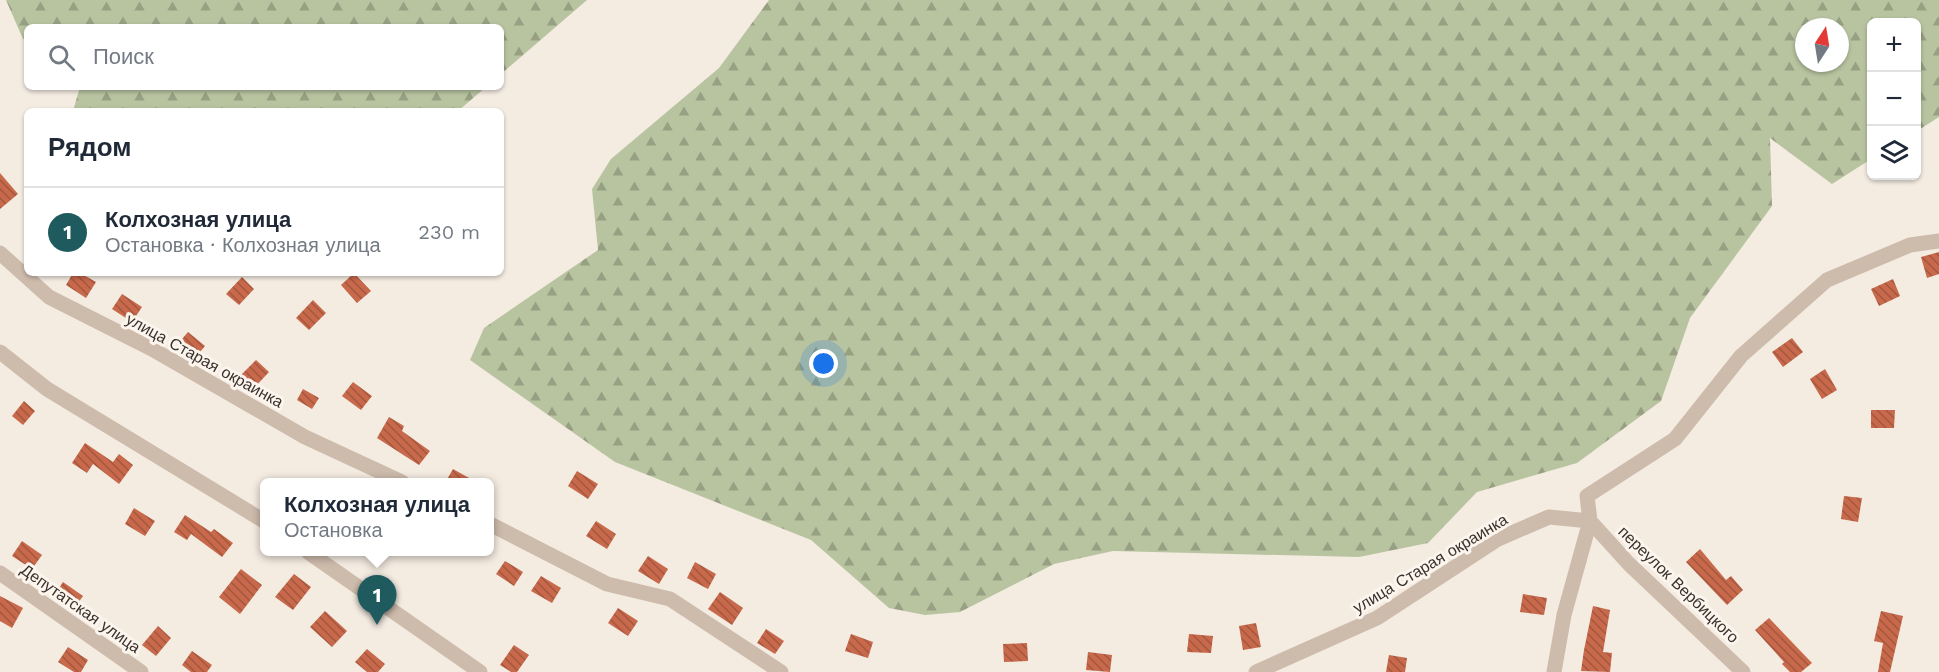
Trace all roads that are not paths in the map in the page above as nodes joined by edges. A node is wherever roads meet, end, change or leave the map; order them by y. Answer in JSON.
{"nodes":[{"id":1,"x":1939,"y":241,"type":"edge"},
{"id":2,"x":0,"y":254,"type":"edge"},
{"id":3,"x":24,"y":275,"type":"edge"},
{"id":4,"x":25,"y":276,"type":"edge"},
{"id":5,"x":0,"y":352,"type":"edge"},
{"id":6,"x":392,"y":478,"type":"edge"},
{"id":7,"x":260,"y":519,"type":"edge"},
{"id":8,"x":1590,"y":521,"type":"junction"},
{"id":9,"x":494,"y":527,"type":"edge"},
{"id":10,"x":314,"y":556,"type":"edge"},
{"id":11,"x":0,"y":573,"type":"edge"},
{"id":12,"x":141,"y":672,"type":"edge"},
{"id":13,"x":480,"y":672,"type":"edge"},
{"id":14,"x":781,"y":672,"type":"edge"},
{"id":15,"x":1256,"y":672,"type":"edge"},
{"id":16,"x":1554,"y":672,"type":"edge"},
{"id":17,"x":1743,"y":672,"type":"edge"}],
"edges":[{"from":1,"to":8,"type":"street"},
{"from":2,"to":3,"type":"street","name":"улица Старая окраинка"},
{"from":4,"to":6,"type":"street","name":"улица Старая окраинка"},
{"from":5,"to":7,"type":"street"},
{"from":8,"to":15,"type":"street","name":"улица Старая окраинка"},
{"from":8,"to":16,"type":"street"},
{"from":8,"to":17,"type":"street","name":"переулок Вербицкого"},
{"from":9,"to":14,"type":"street"},
{"from":10,"to":13,"type":"street"},
{"from":11,"to":12,"type":"street","name":"Депутатская улица"}]}
